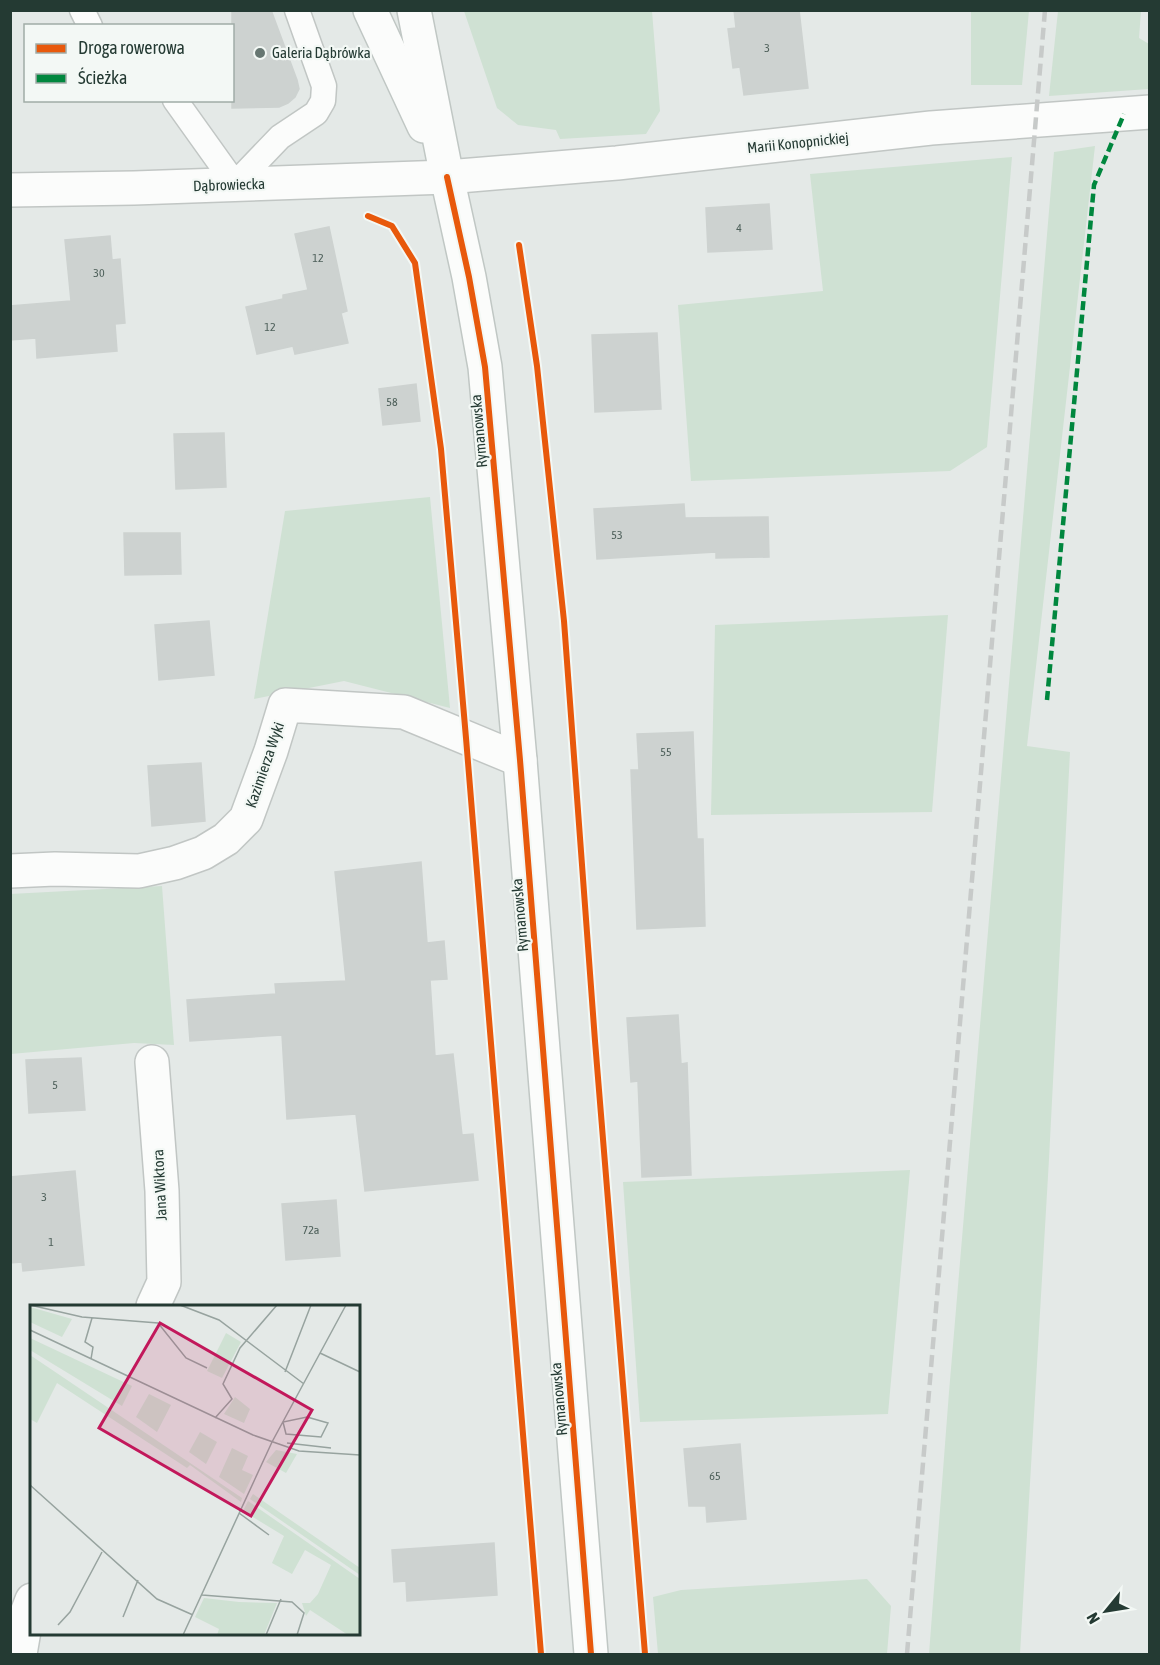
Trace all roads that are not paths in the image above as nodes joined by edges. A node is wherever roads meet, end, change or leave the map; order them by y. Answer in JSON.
{"nodes":[{"id":1,"x":82,"y":10,"type":"edge"},
{"id":2,"x":297,"y":10,"type":"edge"},
{"id":3,"x":370,"y":10,"type":"edge"},
{"id":4,"x":414,"y":10,"type":"edge"},
{"id":5,"x":89,"y":24,"type":"edge"},
{"id":6,"x":176,"y":102,"type":"edge"},
{"id":7,"x":1149,"y":112,"type":"edge"},
{"id":8,"x":447,"y":177,"type":"junction"},
{"id":9,"x":235,"y":184,"type":"junction"},
{"id":10,"x":10,"y":190,"type":"edge"},
{"id":11,"x":520,"y":760,"type":"junction"},
{"id":12,"x":10,"y":871,"type":"edge"},
{"id":13,"x":152,"y":1062,"type":"dead end"},
{"id":14,"x":153,"y":1305,"type":"edge"},
{"id":15,"x":29,"y":1606,"type":"edge"},
{"id":16,"x":20,"y":1654,"type":"edge"},
{"id":17,"x":591,"y":1654,"type":"edge"}],
"edges":[{"from":1,"to":5,"type":"lane"},
{"from":2,"to":9,"type":"lane"},
{"from":3,"to":8,"type":"street","name":"Rymanowska"},
{"from":4,"to":8,"type":"street","name":"Rymanowska"},
{"from":6,"to":9,"type":"lane"},
{"from":7,"to":8,"type":"street","name":"Marii Konopnickiej"},
{"from":8,"to":9,"type":"street","name":"Dąbrowiecka"},
{"from":8,"to":11,"type":"street","name":"Rymanowska"},
{"from":9,"to":10,"type":"street","name":"Dąbrowiecka"},
{"from":11,"to":12,"type":"street","name":"Kazimierza Wyki"},
{"from":11,"to":17,"type":"street","name":"Rymanowska"},
{"from":13,"to":14,"type":"street","name":"Jana Wiktora"},
{"from":15,"to":16,"type":"street"}]}
